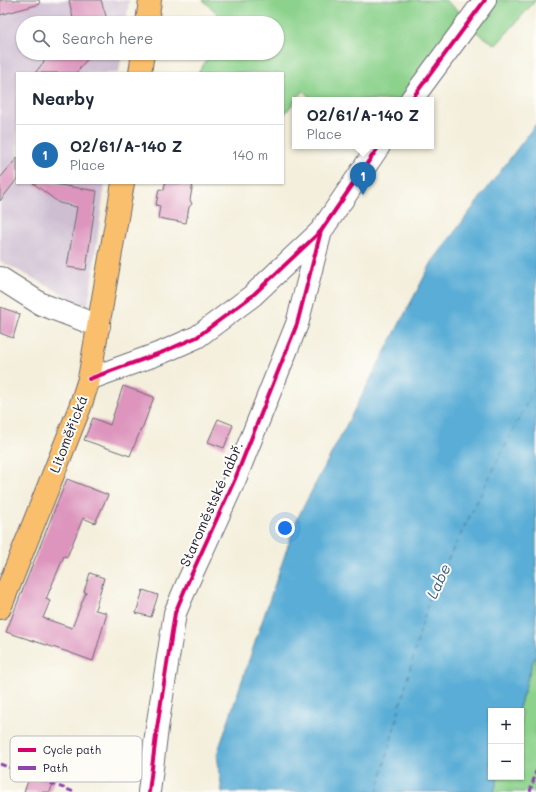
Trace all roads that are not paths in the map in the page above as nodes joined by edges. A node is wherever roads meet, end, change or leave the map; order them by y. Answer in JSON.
{"nodes":[{"id":1,"x":150,"y":0,"type":"edge"},
{"id":2,"x":485,"y":0,"type":"edge"},
{"id":3,"x":148,"y":16,"type":"edge"},
{"id":4,"x":142,"y":60,"type":"edge"},
{"id":5,"x":140,"y":72,"type":"edge"},
{"id":6,"x":413,"y":97,"type":"edge"},
{"id":7,"x":377,"y":149,"type":"edge"},
{"id":8,"x":123,"y":184,"type":"edge"},
{"id":9,"x":321,"y":232,"type":"junction"},
{"id":10,"x":0,"y":278,"type":"edge"},
{"id":11,"x":99,"y":326,"type":"junction"},
{"id":12,"x":89,"y":379,"type":"junction"},
{"id":13,"x":0,"y":608,"type":"edge"},
{"id":14,"x":149,"y":792,"type":"edge"}],
"edges":[{"from":1,"to":3,"type":"main road"},
{"from":2,"to":6,"type":"street"},
{"from":4,"to":5,"type":"main road"},
{"from":7,"to":9,"type":"street","name":"Staroměstské nábř."},
{"from":8,"to":11,"type":"main road","name":"Litoměřická"},
{"from":9,"to":12,"type":"street","name":"Staroměstské nábř."},
{"from":9,"to":14,"type":"street","name":"Staroměstské nábř."},
{"from":10,"to":11,"type":"street"},
{"from":11,"to":12,"type":"main road","name":"Litoměřická"},
{"from":12,"to":13,"type":"main road","name":"Litoměřická"}]}
